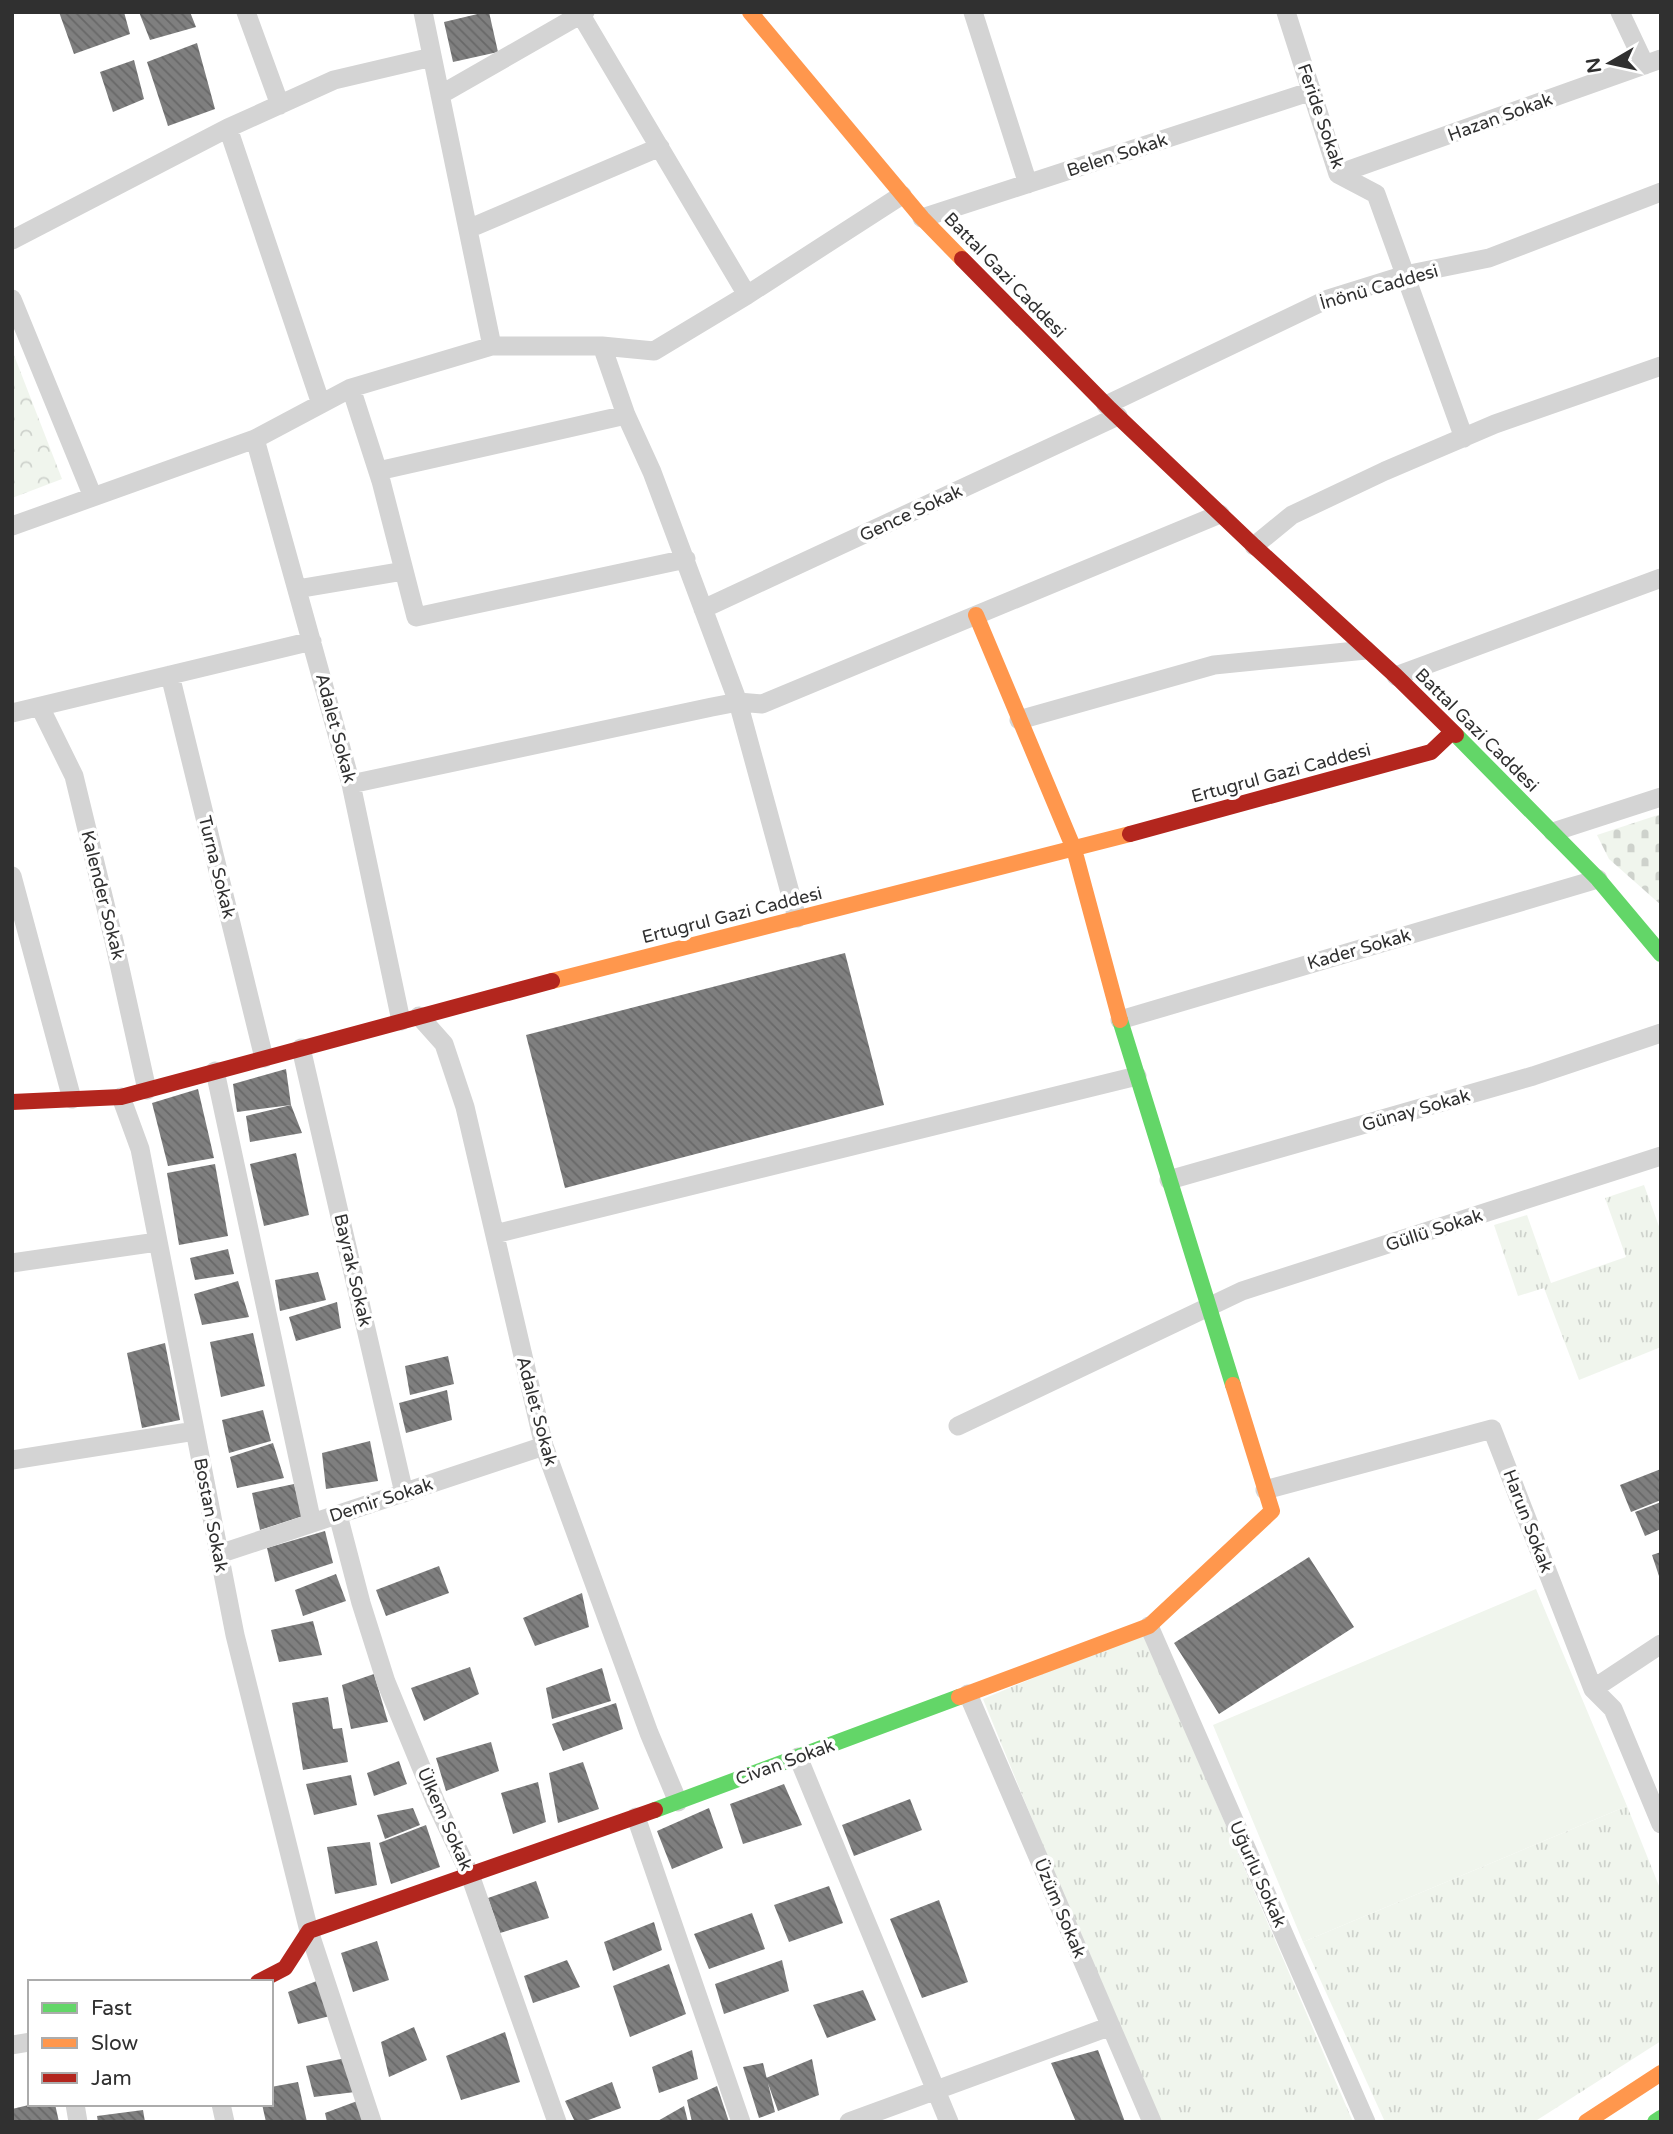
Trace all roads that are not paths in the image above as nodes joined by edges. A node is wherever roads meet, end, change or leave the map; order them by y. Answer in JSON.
{"nodes":[{"id":1,"x":246,"y":12,"type":"edge"},
{"id":2,"x":423,"y":12,"type":"edge"},
{"id":3,"x":750,"y":12,"type":"edge"},
{"id":4,"x":973,"y":12,"type":"edge"},
{"id":5,"x":1286,"y":12,"type":"edge"},
{"id":6,"x":1620,"y":12,"type":"edge"},
{"id":7,"x":583,"y":13,"type":"edge"},
{"id":8,"x":432,"y":57,"type":"junction"},
{"id":9,"x":1653,"y":62,"type":"edge"},
{"id":10,"x":1312,"y":91,"type":"junction"},
{"id":11,"x":440,"y":95,"type":"junction"},
{"id":12,"x":280,"y":105,"type":"junction"},
{"id":13,"x":228,"y":128,"type":"junction"},
{"id":14,"x":660,"y":147,"type":"junction"},
{"id":15,"x":1338,"y":174,"type":"junction"},
{"id":16,"x":1028,"y":184,"type":"junction"},
{"id":17,"x":1661,"y":192,"type":"edge"},
{"id":18,"x":902,"y":195,"type":"junction"},
{"id":19,"x":922,"y":218,"type":"junction"},
{"id":20,"x":468,"y":229,"type":"junction"},
{"id":21,"x":12,"y":240,"type":"edge"},
{"id":22,"x":1405,"y":275,"type":"junction"},
{"id":23,"x":747,"y":295,"type":"junction"},
{"id":24,"x":12,"y":299,"type":"edge"},
{"id":25,"x":492,"y":346,"type":"junction"},
{"id":26,"x":602,"y":346,"type":"junction"},
{"id":27,"x":1661,"y":366,"type":"edge"},
{"id":28,"x":351,"y":388,"type":"junction"},
{"id":29,"x":321,"y":404,"type":"junction"},
{"id":30,"x":1112,"y":411,"type":"junction"},
{"id":31,"x":626,"y":415,"type":"junction"},
{"id":32,"x":1464,"y":438,"type":"junction"},
{"id":33,"x":255,"y":439,"type":"junction"},
{"id":34,"x":378,"y":471,"type":"junction"},
{"id":35,"x":93,"y":497,"type":"junction"},
{"id":36,"x":1220,"y":514,"type":"junction"},
{"id":37,"x":12,"y":526,"type":"edge"},
{"id":38,"x":1254,"y":546,"type":"junction"},
{"id":39,"x":685,"y":559,"type":"junction"},
{"id":40,"x":404,"y":571,"type":"junction"},
{"id":41,"x":1661,"y":578,"type":"edge"},
{"id":42,"x":297,"y":589,"type":"junction"},
{"id":43,"x":704,"y":609,"type":"junction"},
{"id":44,"x":976,"y":615,"type":"junction"},
{"id":45,"x":312,"y":641,"type":"junction"},
{"id":46,"x":1366,"y":650,"type":"junction"},
{"id":47,"x":170,"y":675,"type":"junction"},
{"id":48,"x":1396,"y":676,"type":"junction"},
{"id":49,"x":738,"y":702,"type":"junction"},
{"id":50,"x":40,"y":707,"type":"junction"},
{"id":51,"x":12,"y":713,"type":"edge"},
{"id":52,"x":1020,"y":720,"type":"junction"},
{"id":53,"x":1451,"y":733,"type":"junction"},
{"id":54,"x":351,"y":784,"type":"junction"},
{"id":55,"x":1661,"y":797,"type":"edge"},
{"id":56,"x":1553,"y":832,"type":"junction"},
{"id":57,"x":1074,"y":849,"type":"junction"},
{"id":58,"x":12,"y":876,"type":"edge"},
{"id":59,"x":1598,"y":879,"type":"junction"},
{"id":60,"x":797,"y":918,"type":"junction"},
{"id":61,"x":1661,"y":954,"type":"edge"},
{"id":62,"x":410,"y":1019,"type":"junction"},
{"id":63,"x":1120,"y":1020,"type":"junction"},
{"id":64,"x":1661,"y":1033,"type":"edge"},
{"id":65,"x":301,"y":1048,"type":"junction"},
{"id":66,"x":264,"y":1058,"type":"junction"},
{"id":67,"x":215,"y":1071,"type":"junction"},
{"id":68,"x":1137,"y":1076,"type":"junction"},
{"id":69,"x":146,"y":1090,"type":"junction"},
{"id":70,"x":121,"y":1097,"type":"junction"},
{"id":71,"x":72,"y":1099,"type":"junction"},
{"id":72,"x":12,"y":1102,"type":"edge"},
{"id":73,"x":1661,"y":1156,"type":"edge"},
{"id":74,"x":1169,"y":1181,"type":"junction"},
{"id":75,"x":495,"y":1234,"type":"junction"},
{"id":76,"x":158,"y":1242,"type":"junction"},
{"id":77,"x":12,"y":1263,"type":"edge"},
{"id":78,"x":1208,"y":1306,"type":"junction"},
{"id":79,"x":958,"y":1426,"type":"dead end"},
{"id":80,"x":195,"y":1431,"type":"junction"},
{"id":81,"x":544,"y":1446,"type":"junction"},
{"id":82,"x":12,"y":1460,"type":"edge"},
{"id":83,"x":1265,"y":1490,"type":"junction"},
{"id":84,"x":404,"y":1493,"type":"junction"},
{"id":85,"x":338,"y":1515,"type":"junction"},
{"id":86,"x":312,"y":1523,"type":"junction"},
{"id":87,"x":219,"y":1554,"type":"junction"},
{"id":88,"x":1149,"y":1626,"type":"junction"},
{"id":89,"x":1661,"y":1644,"type":"edge"},
{"id":90,"x":1593,"y":1689,"type":"junction"},
{"id":91,"x":968,"y":1694,"type":"junction"},
{"id":92,"x":798,"y":1757,"type":"junction"},
{"id":93,"x":678,"y":1802,"type":"junction"},
{"id":94,"x":636,"y":1817,"type":"junction"},
{"id":95,"x":1661,"y":1824,"type":"edge"},
{"id":96,"x":470,"y":1875,"type":"junction"},
{"id":97,"x":309,"y":1931,"type":"junction"},
{"id":98,"x":262,"y":1980,"type":"edge"},
{"id":99,"x":1111,"y":2026,"type":"junction"},
{"id":100,"x":1661,"y":2073,"type":"edge"},
{"id":101,"x":935,"y":2091,"type":"junction"},
{"id":102,"x":1661,"y":2118,"type":"edge"},
{"id":103,"x":372,"y":2122,"type":"edge"},
{"id":104,"x":557,"y":2122,"type":"edge"},
{"id":105,"x":741,"y":2122,"type":"edge"},
{"id":106,"x":849,"y":2122,"type":"edge"},
{"id":107,"x":949,"y":2122,"type":"edge"},
{"id":108,"x":1152,"y":2122,"type":"edge"},
{"id":109,"x":1366,"y":2122,"type":"edge"},
{"id":110,"x":1586,"y":2122,"type":"edge"},
{"id":111,"x":1655,"y":2122,"type":"edge"}],
"edges":[{"from":1,"to":12,"type":"street"},
{"from":2,"to":8,"type":"street"},
{"from":3,"to":18,"type":"street","name":"Battal Gazi Caddesi"},
{"from":4,"to":16,"type":"street"},
{"from":5,"to":10,"type":"street","name":"Feride Sokak"},
{"from":6,"to":9,"type":"street"},
{"from":7,"to":11,"type":"street"},
{"from":7,"to":14,"type":"street"},
{"from":8,"to":11,"type":"street"},
{"from":8,"to":12,"type":"street"},
{"from":9,"to":15,"type":"street","name":"Hazan Sokak"},
{"from":10,"to":15,"type":"street","name":"Feride Sokak"},
{"from":10,"to":16,"type":"street","name":"Belen Sokak"},
{"from":11,"to":20,"type":"street"},
{"from":12,"to":13,"type":"street"},
{"from":13,"to":21,"type":"street"},
{"from":13,"to":29,"type":"street"},
{"from":14,"to":20,"type":"street"},
{"from":14,"to":23,"type":"street"},
{"from":15,"to":22,"type":"street","name":"Feride Sokak"},
{"from":16,"to":19,"type":"street","name":"Belen Sokak"},
{"from":17,"to":22,"type":"street","name":"İnönü Caddesi"},
{"from":18,"to":19,"type":"street","name":"Battal Gazi Caddesi"},
{"from":18,"to":23,"type":"street"},
{"from":19,"to":30,"type":"street","name":"Battal Gazi Caddesi"},
{"from":20,"to":25,"type":"street"},
{"from":22,"to":30,"type":"street","name":"İnönü Caddesi"},
{"from":22,"to":32,"type":"street","name":"Feride Sokak"},
{"from":23,"to":26,"type":"street"},
{"from":24,"to":35,"type":"street"},
{"from":25,"to":26,"type":"street"},
{"from":25,"to":28,"type":"street"},
{"from":26,"to":31,"type":"street"},
{"from":27,"to":32,"type":"street"},
{"from":28,"to":29,"type":"street"},
{"from":28,"to":34,"type":"street"},
{"from":29,"to":33,"type":"street"},
{"from":30,"to":36,"type":"street","name":"Battal Gazi Caddesi"},
{"from":30,"to":43,"type":"street","name":"Gence Sokak"},
{"from":31,"to":34,"type":"street"},
{"from":31,"to":39,"type":"street"},
{"from":32,"to":38,"type":"street"},
{"from":33,"to":35,"type":"street"},
{"from":33,"to":42,"type":"street","name":"Adalet Sokak"},
{"from":34,"to":40,"type":"street"},
{"from":35,"to":37,"type":"street"},
{"from":36,"to":38,"type":"street","name":"Battal Gazi Caddesi"},
{"from":36,"to":44,"type":"street"},
{"from":38,"to":46,"type":"street","name":"Battal Gazi Caddesi"},
{"from":39,"to":40,"type":"street"},
{"from":39,"to":43,"type":"street"},
{"from":40,"to":42,"type":"street"},
{"from":41,"to":48,"type":"street"},
{"from":42,"to":45,"type":"street","name":"Adalet Sokak"},
{"from":43,"to":49,"type":"street"},
{"from":44,"to":49,"type":"street"},
{"from":44,"to":52,"type":"street"},
{"from":45,"to":47,"type":"street"},
{"from":45,"to":54,"type":"street","name":"Adalet Sokak"},
{"from":46,"to":48,"type":"street","name":"Battal Gazi Caddesi"},
{"from":46,"to":52,"type":"street"},
{"from":47,"to":50,"type":"street"},
{"from":47,"to":66,"type":"street","name":"Turna Sokak"},
{"from":48,"to":53,"type":"street","name":"Battal Gazi Caddesi"},
{"from":49,"to":54,"type":"street"},
{"from":49,"to":60,"type":"street"},
{"from":50,"to":51,"type":"street"},
{"from":50,"to":69,"type":"street","name":"Kalender Sokak"},
{"from":52,"to":57,"type":"street"},
{"from":53,"to":56,"type":"street","name":"Battal Gazi Caddesi"},
{"from":53,"to":57,"type":"street","name":"Ertugrul Gazi Caddesi"},
{"from":54,"to":62,"type":"street","name":"Adalet Sokak"},
{"from":55,"to":56,"type":"street"},
{"from":56,"to":59,"type":"street","name":"Battal Gazi Caddesi"},
{"from":57,"to":60,"type":"street","name":"Ertugrul Gazi Caddesi"},
{"from":57,"to":63,"type":"street"},
{"from":58,"to":71,"type":"street"},
{"from":59,"to":61,"type":"street","name":"Battal Gazi Caddesi"},
{"from":59,"to":63,"type":"street","name":"Kader Sokak"},
{"from":60,"to":62,"type":"street","name":"Ertugrul Gazi Caddesi"},
{"from":62,"to":65,"type":"street","name":"Ertugrul Gazi Caddesi"},
{"from":62,"to":75,"type":"street","name":"Adalet Sokak"},
{"from":63,"to":68,"type":"street"},
{"from":64,"to":74,"type":"street","name":"Günay Sokak"},
{"from":65,"to":66,"type":"street","name":"Ertugrul Gazi Caddesi"},
{"from":65,"to":84,"type":"street","name":"Bayrak Sokak"},
{"from":66,"to":67,"type":"street","name":"Ertugrul Gazi Caddesi"},
{"from":67,"to":69,"type":"street","name":"Ertugrul Gazi Caddesi"},
{"from":67,"to":86,"type":"street"},
{"from":68,"to":74,"type":"street"},
{"from":68,"to":75,"type":"street"},
{"from":69,"to":70,"type":"street","name":"Ertugrul Gazi Caddesi"},
{"from":70,"to":71,"type":"street","name":"Ertugrul Gazi Caddesi"},
{"from":70,"to":76,"type":"street","name":"Bostan Sokak"},
{"from":71,"to":72,"type":"street","name":"Ertugrul Gazi Caddesi"},
{"from":73,"to":78,"type":"street","name":"Güllü Sokak"},
{"from":74,"to":78,"type":"street"},
{"from":75,"to":81,"type":"street","name":"Adalet Sokak"},
{"from":76,"to":77,"type":"street"},
{"from":76,"to":80,"type":"street","name":"Bostan Sokak"},
{"from":78,"to":79,"type":"street","name":"Güllü Sokak"},
{"from":78,"to":83,"type":"street"},
{"from":80,"to":82,"type":"street"},
{"from":80,"to":87,"type":"street","name":"Bostan Sokak"},
{"from":81,"to":84,"type":"street","name":"Demir Sokak"},
{"from":81,"to":93,"type":"street","name":"Adalet Sokak"},
{"from":83,"to":88,"type":"street","name":"Civan Sokak"},
{"from":83,"to":90,"type":"street","name":"Harun Sokak"},
{"from":84,"to":85,"type":"street","name":"Demir Sokak"},
{"from":85,"to":86,"type":"street","name":"Demir Sokak"},
{"from":85,"to":96,"type":"street","name":"Ülkem Sokak"},
{"from":86,"to":87,"type":"street","name":"Demir Sokak"},
{"from":87,"to":97,"type":"street","name":"Bostan Sokak"},
{"from":88,"to":91,"type":"street","name":"Civan Sokak"},
{"from":88,"to":109,"type":"street","name":"Uğurlu Sokak"},
{"from":89,"to":90,"type":"street"},
{"from":90,"to":95,"type":"street","name":"Harun Sokak"},
{"from":91,"to":92,"type":"street","name":"Civan Sokak"},
{"from":91,"to":99,"type":"street","name":"Üzüm Sokak"},
{"from":92,"to":93,"type":"street","name":"Civan Sokak"},
{"from":92,"to":101,"type":"street"},
{"from":93,"to":94,"type":"street","name":"Civan Sokak"},
{"from":94,"to":96,"type":"street","name":"Civan Sokak"},
{"from":94,"to":105,"type":"street"},
{"from":96,"to":97,"type":"street","name":"Civan Sokak"},
{"from":96,"to":104,"type":"street","name":"Ülkem Sokak"},
{"from":97,"to":98,"type":"street"},
{"from":97,"to":103,"type":"street"},
{"from":99,"to":101,"type":"street"},
{"from":99,"to":108,"type":"street","name":"Üzüm Sokak"},
{"from":100,"to":110,"type":"street"},
{"from":101,"to":106,"type":"street"},
{"from":101,"to":107,"type":"street"},
{"from":102,"to":111,"type":"street"}]}
